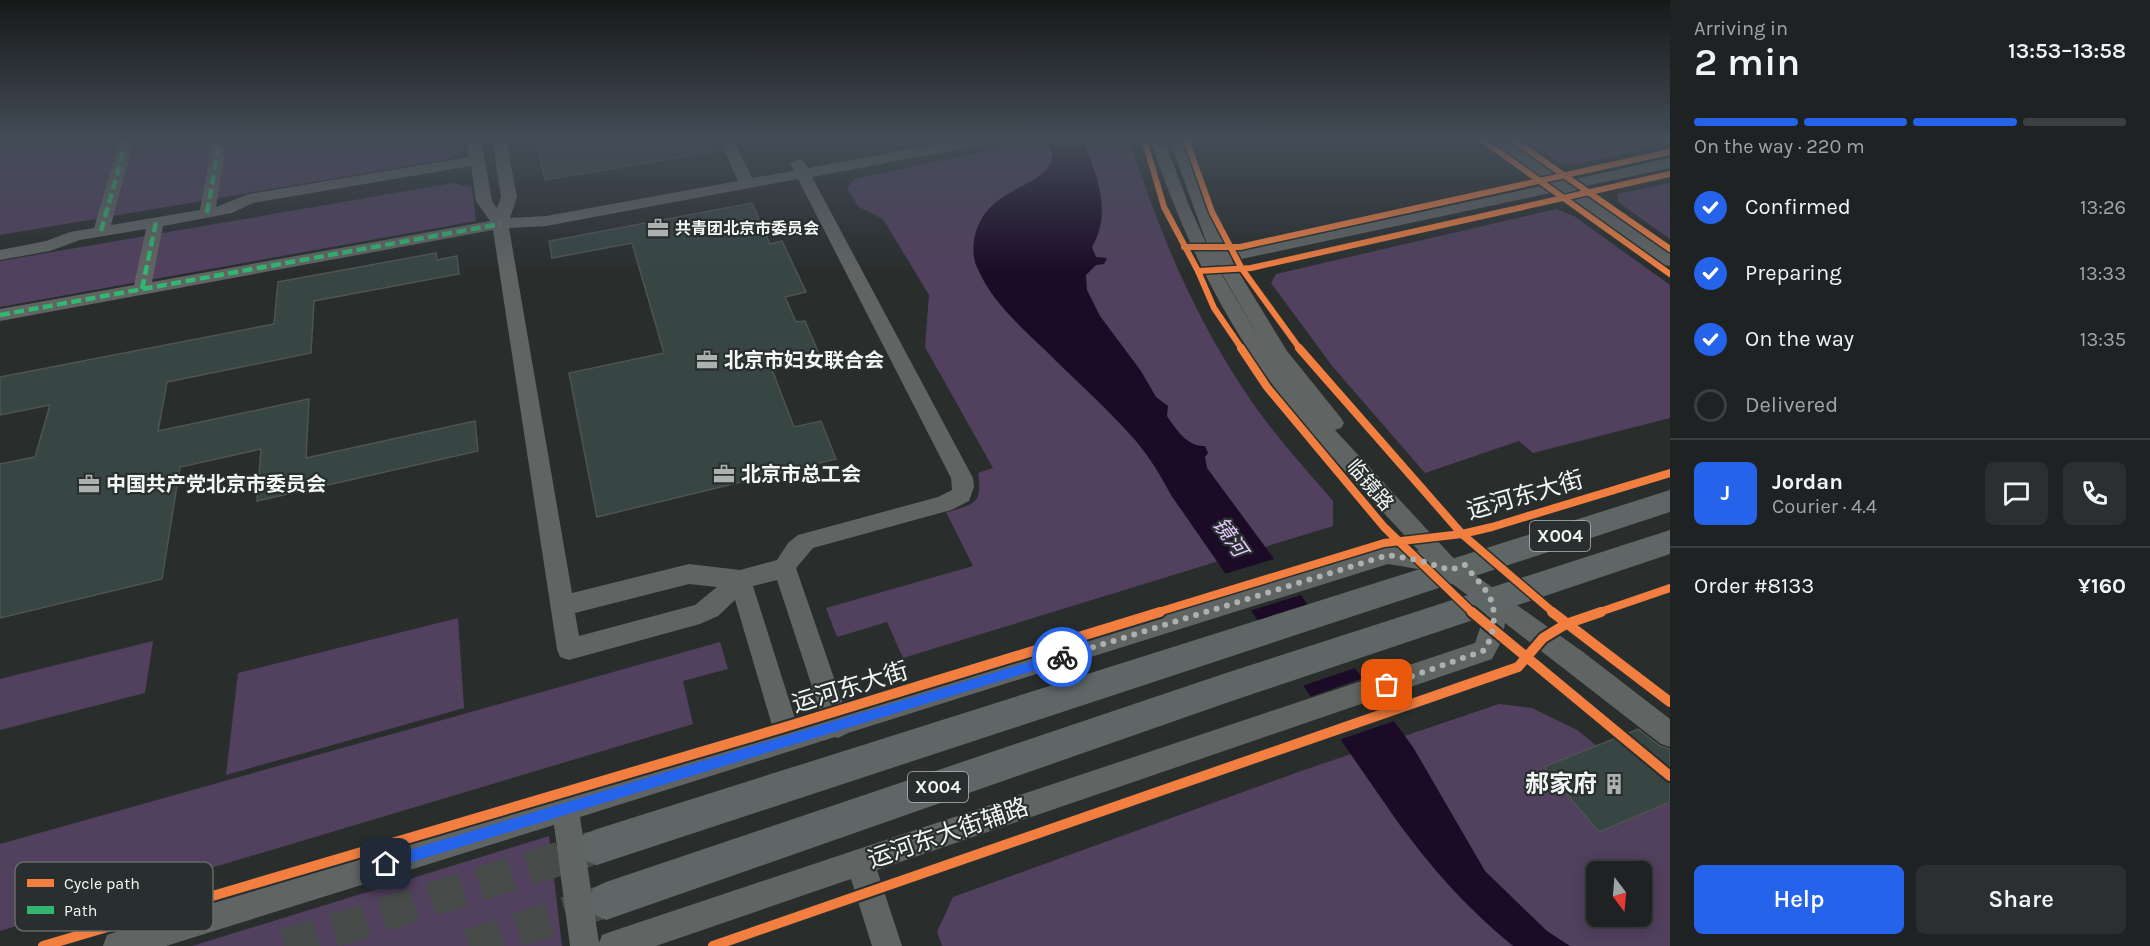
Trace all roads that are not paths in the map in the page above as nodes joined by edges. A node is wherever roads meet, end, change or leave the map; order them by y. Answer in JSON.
{"nodes":[{"id":1,"x":115,"y":183,"type":"edge"},
{"id":2,"x":212,"y":183,"type":"edge"},
{"id":3,"x":396,"y":183,"type":"edge"},
{"id":4,"x":481,"y":183,"type":"edge"},
{"id":5,"x":506,"y":183,"type":"edge"},
{"id":6,"x":725,"y":183,"type":"edge"},
{"id":7,"x":807,"y":183,"type":"edge"},
{"id":8,"x":1173,"y":183,"type":"edge"},
{"id":9,"x":1190,"y":183,"type":"edge"},
{"id":10,"x":1559,"y":183,"type":"edge"},
{"id":11,"x":1581,"y":183,"type":"edge"},
{"id":12,"x":1564,"y":187,"type":"junction"},
{"id":13,"x":207,"y":213,"type":"junction"},
{"id":14,"x":156,"y":222,"type":"junction"},
{"id":15,"x":500,"y":224,"type":"junction"},
{"id":16,"x":101,"y":231,"type":"junction"},
{"id":17,"x":76,"y":236,"type":"junction"},
{"id":18,"x":0,"y":242,"type":"edge"},
{"id":19,"x":0,"y":255,"type":"edge"},
{"id":20,"x":1213,"y":257,"type":"junction"},
{"id":21,"x":1670,"y":261,"type":"edge"},
{"id":22,"x":142,"y":289,"type":"junction"},
{"id":23,"x":0,"y":315,"type":"edge"},
{"id":24,"x":1670,"y":501,"type":"edge"},
{"id":25,"x":1670,"y":542,"type":"edge"},
{"id":26,"x":785,"y":567,"type":"junction"},
{"id":27,"x":1458,"y":568,"type":"junction"},
{"id":28,"x":740,"y":580,"type":"junction"},
{"id":29,"x":1492,"y":601,"type":"junction"},
{"id":30,"x":562,"y":606,"type":"junction"},
{"id":31,"x":837,"y":726,"type":"junction"},
{"id":32,"x":1670,"y":735,"type":"edge"},
{"id":33,"x":789,"y":740,"type":"junction"},
{"id":34,"x":565,"y":809,"type":"junction"},
{"id":35,"x":597,"y":847,"type":"tunnel mouth"},
{"id":36,"x":860,"y":862,"type":"junction"},
{"id":37,"x":606,"y":901,"type":"tunnel mouth"},
{"id":38,"x":213,"y":917,"type":"edge"},
{"id":39,"x":167,"y":931,"type":"edge"},
{"id":40,"x":118,"y":946,"type":"edge"},
{"id":41,"x":585,"y":946,"type":"edge"},
{"id":42,"x":613,"y":946,"type":"edge"},
{"id":43,"x":887,"y":946,"type":"edge"}],
"edges":[{"from":1,"to":16,"type":"street"},
{"from":2,"to":13,"type":"street"},
{"from":3,"to":13,"type":"street"},
{"from":4,"to":15,"type":"street"},
{"from":5,"to":15,"type":"street"},
{"from":6,"to":15,"type":"street"},
{"from":7,"to":26,"type":"street"},
{"from":8,"to":20,"type":"street","name":"临镜路"},
{"from":9,"to":20,"type":"street","name":"临镜路"},
{"from":10,"to":12,"type":"street"},
{"from":11,"to":12,"type":"street"},
{"from":12,"to":20,"type":"street"},
{"from":12,"to":21,"type":"street"},
{"from":13,"to":14,"type":"street"},
{"from":14,"to":16,"type":"street"},
{"from":14,"to":22,"type":"street"},
{"from":15,"to":22,"type":"street"},
{"from":15,"to":30,"type":"street"},
{"from":16,"to":17,"type":"street"},
{"from":17,"to":18,"type":"street"},
{"from":17,"to":19,"type":"street"},
{"from":20,"to":27,"type":"street","name":"临镜路"},
{"from":22,"to":23,"type":"street"},
{"from":24,"to":27,"type":"main road","number":"X004"},
{"from":25,"to":29,"type":"main road","number":"X004"},
{"from":26,"to":28,"type":"street"},
{"from":26,"to":31,"type":"street"},
{"from":27,"to":29,"type":"street","name":"临镜路"},
{"from":27,"to":31,"type":"street"},
{"from":27,"to":35,"type":"main road","number":"X004"},
{"from":28,"to":30,"type":"street"},
{"from":28,"to":30,"type":"street"},
{"from":28,"to":33,"type":"street"},
{"from":29,"to":32,"type":"street","name":"临镜路"},
{"from":29,"to":36,"type":"street","name":"运河东大街辅路"},
{"from":29,"to":37,"type":"main road","number":"X004"},
{"from":31,"to":33,"type":"street"},
{"from":33,"to":34,"type":"street"},
{"from":34,"to":38,"type":"street"},
{"from":34,"to":41,"type":"street"},
{"from":36,"to":42,"type":"street","name":"运河东大街辅路"},
{"from":36,"to":43,"type":"street"},
{"from":39,"to":40,"type":"street"}]}
